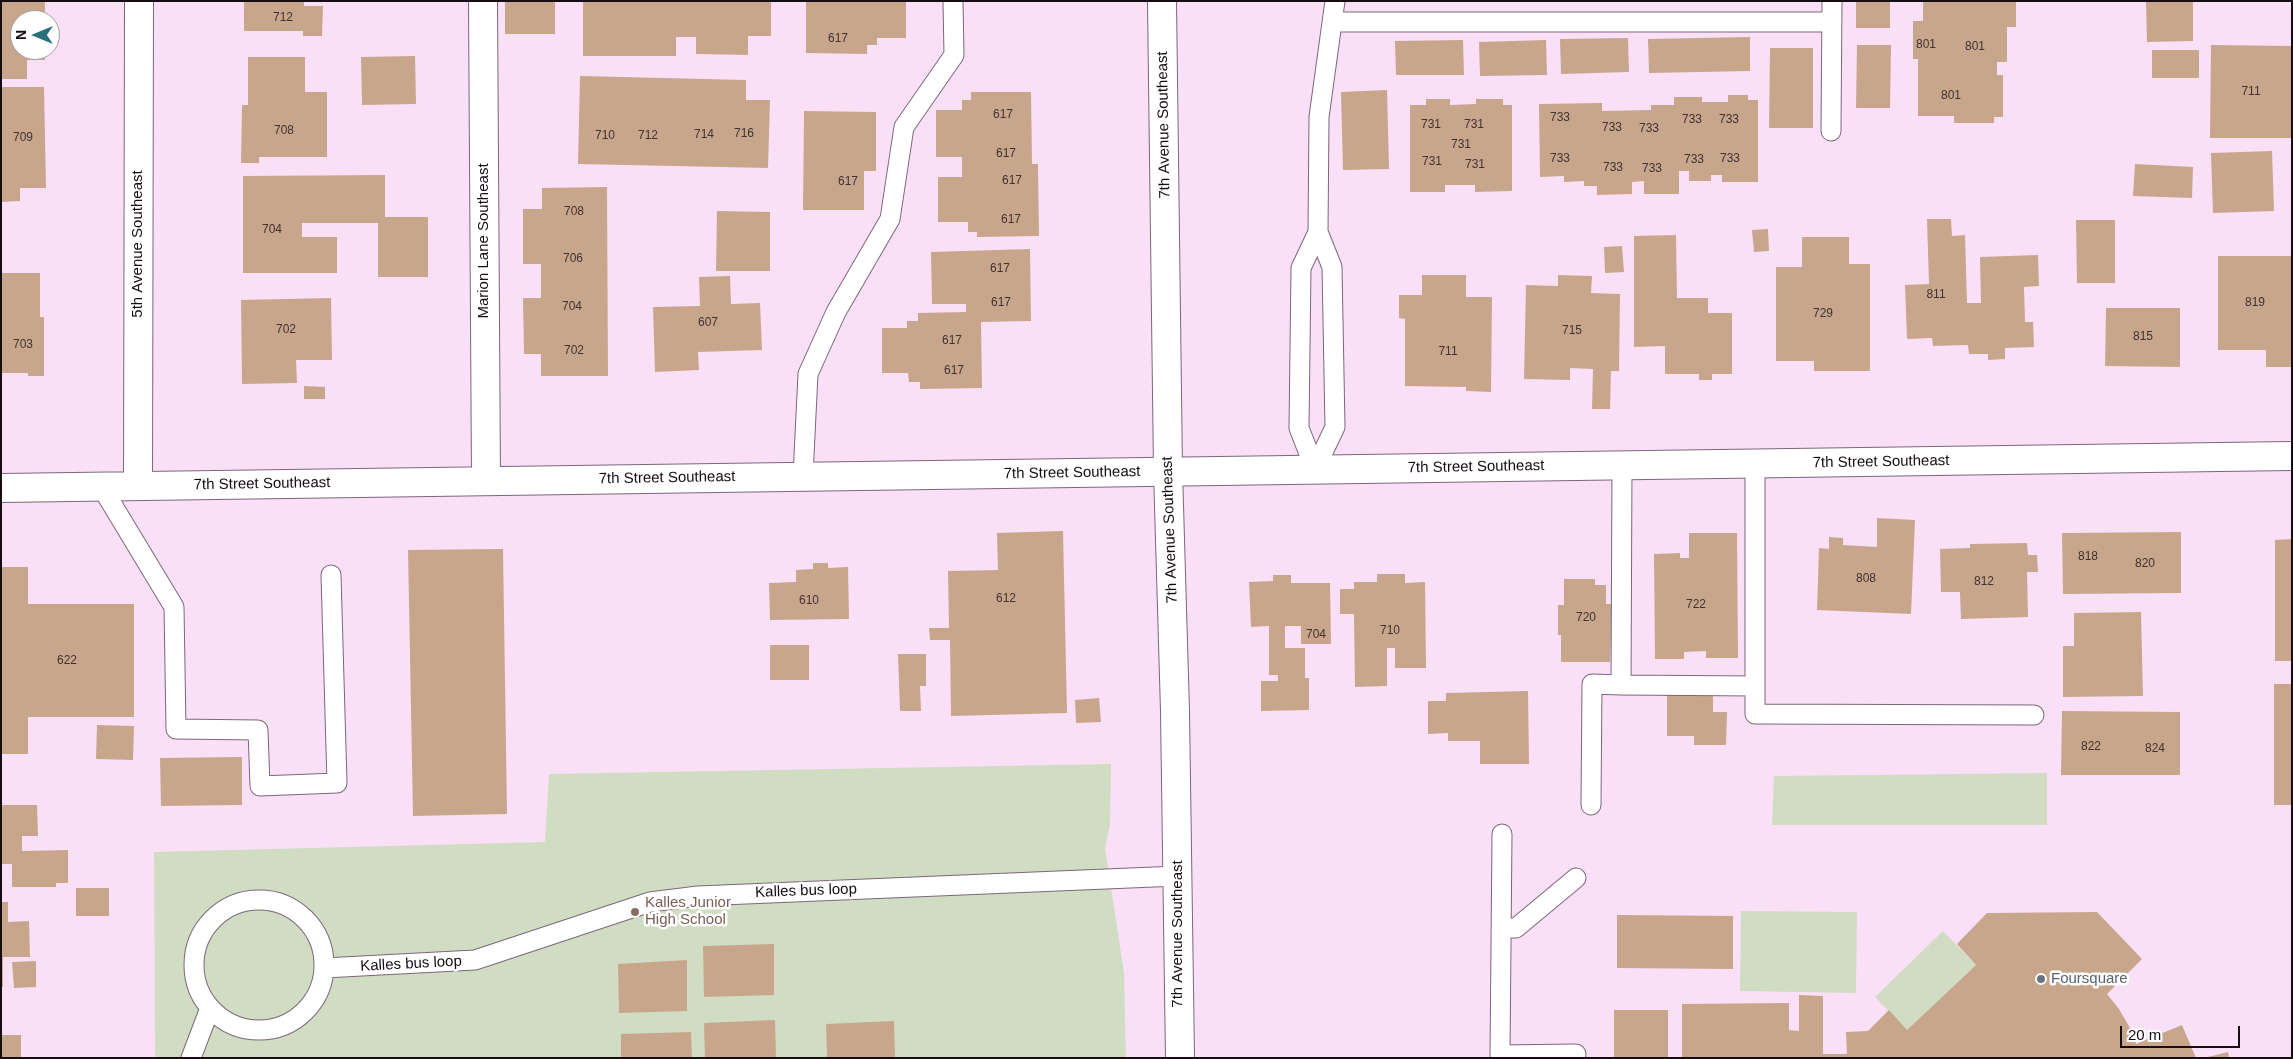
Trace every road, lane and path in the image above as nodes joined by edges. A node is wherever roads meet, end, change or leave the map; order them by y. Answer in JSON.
{"nodes":[{"id":1,"x":139,"y":1,"type":"edge"},
{"id":2,"x":483,"y":1,"type":"edge"},
{"id":3,"x":953,"y":1,"type":"edge"},
{"id":4,"x":1162,"y":1,"type":"edge"},
{"id":5,"x":1335,"y":1,"type":"edge"},
{"id":6,"x":1832,"y":1,"type":"edge"},
{"id":7,"x":1333,"y":22,"type":"junction"},
{"id":8,"x":1832,"y":22,"type":"junction"},
{"id":9,"x":1832,"y":131,"type":"dead end"},
{"id":10,"x":1318,"y":232,"type":"junction"},
{"id":11,"x":2292,"y":456,"type":"edge"},
{"id":12,"x":1755,"y":464,"type":"junction"},
{"id":13,"x":1622,"y":466,"type":"junction"},
{"id":14,"x":1315,"y":469,"type":"junction"},
{"id":15,"x":1168,"y":471,"type":"junction"},
{"id":16,"x":803,"y":476,"type":"junction"},
{"id":17,"x":486,"y":480,"type":"junction"},
{"id":18,"x":101,"y":486,"type":"junction"},
{"id":19,"x":138,"y":486,"type":"junction"},
{"id":20,"x":1,"y":488,"type":"edge"},
{"id":21,"x":332,"y":574,"type":"dead end"},
{"id":22,"x":1621,"y":685,"type":"junction"},
{"id":23,"x":1755,"y":686,"type":"junction"},
{"id":24,"x":2034,"y":715,"type":"dead end"},
{"id":25,"x":1591,"y":805,"type":"dead end"},
{"id":26,"x":1502,"y":834,"type":"dead end"},
{"id":27,"x":1178,"y":876,"type":"junction"},
{"id":28,"x":1576,"y":878,"type":"dead end"},
{"id":29,"x":1501,"y":928,"type":"junction"},
{"id":30,"x":324,"y":968,"type":"junction"},
{"id":31,"x":210,"y":1008,"type":"junction"},
{"id":32,"x":1576,"y":1054,"type":"dead end"},
{"id":33,"x":1500,"y":1057,"type":"edge"},
{"id":34,"x":191,"y":1058,"type":"edge"},
{"id":35,"x":1180,"y":1058,"type":"edge"}],
"edges":[{"from":1,"to":19,"type":"street","name":"5th Avenue Southeast"},
{"from":2,"to":17,"type":"street","name":"Marion Lane Southeast"},
{"from":3,"to":16,"type":"lane"},
{"from":4,"to":15,"type":"street","name":"7th Avenue Southeast"},
{"from":5,"to":7,"type":"lane"},
{"from":6,"to":8,"type":"lane"},
{"from":7,"to":8,"type":"lane"},
{"from":7,"to":10,"type":"lane"},
{"from":8,"to":9,"type":"lane"},
{"from":10,"to":14,"type":"lane"},
{"from":10,"to":14,"type":"lane"},
{"from":11,"to":12,"type":"street","name":"7th Street Southeast"},
{"from":12,"to":13,"type":"street","name":"7th Street Southeast"},
{"from":12,"to":23,"type":"lane"},
{"from":13,"to":14,"type":"street","name":"7th Street Southeast"},
{"from":13,"to":22,"type":"lane"},
{"from":14,"to":15,"type":"street","name":"7th Street Southeast"},
{"from":15,"to":16,"type":"street","name":"7th Street Southeast"},
{"from":15,"to":27,"type":"street","name":"7th Avenue Southeast"},
{"from":16,"to":17,"type":"street","name":"7th Street Southeast"},
{"from":17,"to":19,"type":"street","name":"7th Street Southeast"},
{"from":18,"to":19,"type":"street","name":"7th Street Southeast"},
{"from":18,"to":20,"type":"street","name":"7th Street Southeast"},
{"from":18,"to":21,"type":"lane"},
{"from":22,"to":23,"type":"lane"},
{"from":22,"to":25,"type":"lane"},
{"from":23,"to":24,"type":"lane"},
{"from":26,"to":29,"type":"lane"},
{"from":27,"to":30,"type":"lane","name":"Kalles bus loop"},
{"from":27,"to":35,"type":"street","name":"7th Avenue Southeast"},
{"from":28,"to":29,"type":"lane"},
{"from":29,"to":33,"type":"lane"},
{"from":30,"to":31,"type":"lane"},
{"from":30,"to":31,"type":"lane"},
{"from":31,"to":34,"type":"lane"},
{"from":32,"to":33,"type":"lane"}]}
